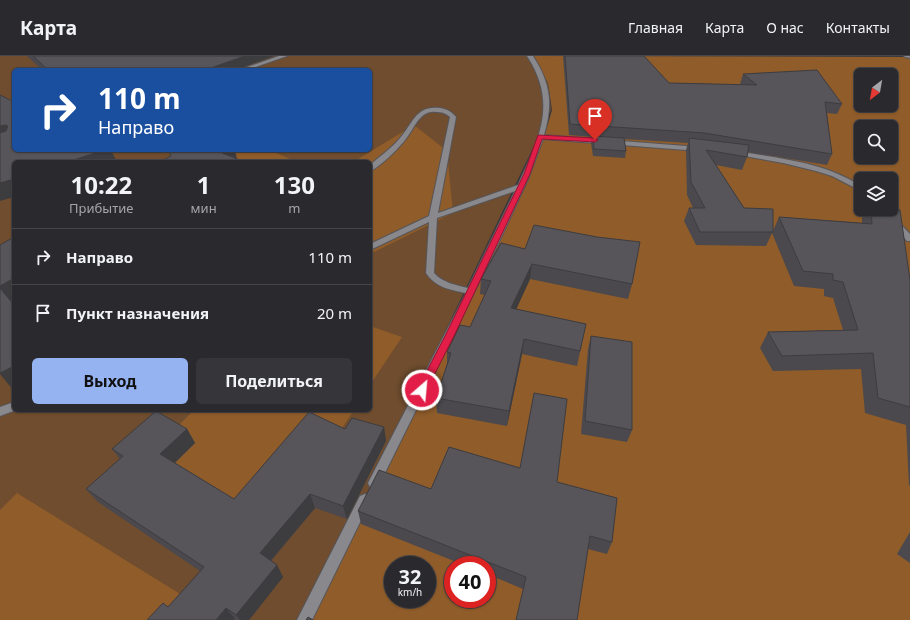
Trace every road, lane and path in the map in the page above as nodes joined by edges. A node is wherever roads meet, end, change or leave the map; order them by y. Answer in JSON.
{"nodes":[{"id":1,"x":284,"y":56,"type":"edge"},
{"id":2,"x":530,"y":56,"type":"edge"},
{"id":3,"x":907,"y":56,"type":"edge"},
{"id":4,"x":910,"y":56,"type":"edge"},
{"id":5,"x":248,"y":68,"type":"edge"},
{"id":6,"x":540,"y":137,"type":"junction"},
{"id":7,"x":706,"y":150,"type":"edge"},
{"id":8,"x":729,"y":152,"type":"edge"},
{"id":9,"x":372,"y":167,"type":"edge"},
{"id":10,"x":854,"y":185,"type":"edge"},
{"id":11,"x":520,"y":187,"type":"junction"},
{"id":12,"x":889,"y":216,"type":"edge"},
{"id":13,"x":433,"y":217,"type":"junction"},
{"id":14,"x":910,"y":239,"type":"edge"},
{"id":15,"x":372,"y":246,"type":"edge"},
{"id":16,"x":471,"y":291,"type":"junction"},
{"id":17,"x":12,"y":407,"type":"edge"},
{"id":18,"x":0,"y":412,"type":"edge"},
{"id":19,"x":304,"y":620,"type":"edge"}],
"edges":[{"from":1,"to":5,"type":"street"},
{"from":2,"to":6,"type":"street"},
{"from":3,"to":4,"type":"street"},
{"from":6,"to":7,"type":"street"},
{"from":6,"to":11,"type":"street"},
{"from":8,"to":10,"type":"street"},
{"from":9,"to":13,"type":"street"},
{"from":11,"to":13,"type":"street"},
{"from":11,"to":16,"type":"street"},
{"from":12,"to":14,"type":"street"},
{"from":13,"to":15,"type":"street"},
{"from":13,"to":16,"type":"street"},
{"from":16,"to":19,"type":"street"},
{"from":17,"to":18,"type":"street"}]}
